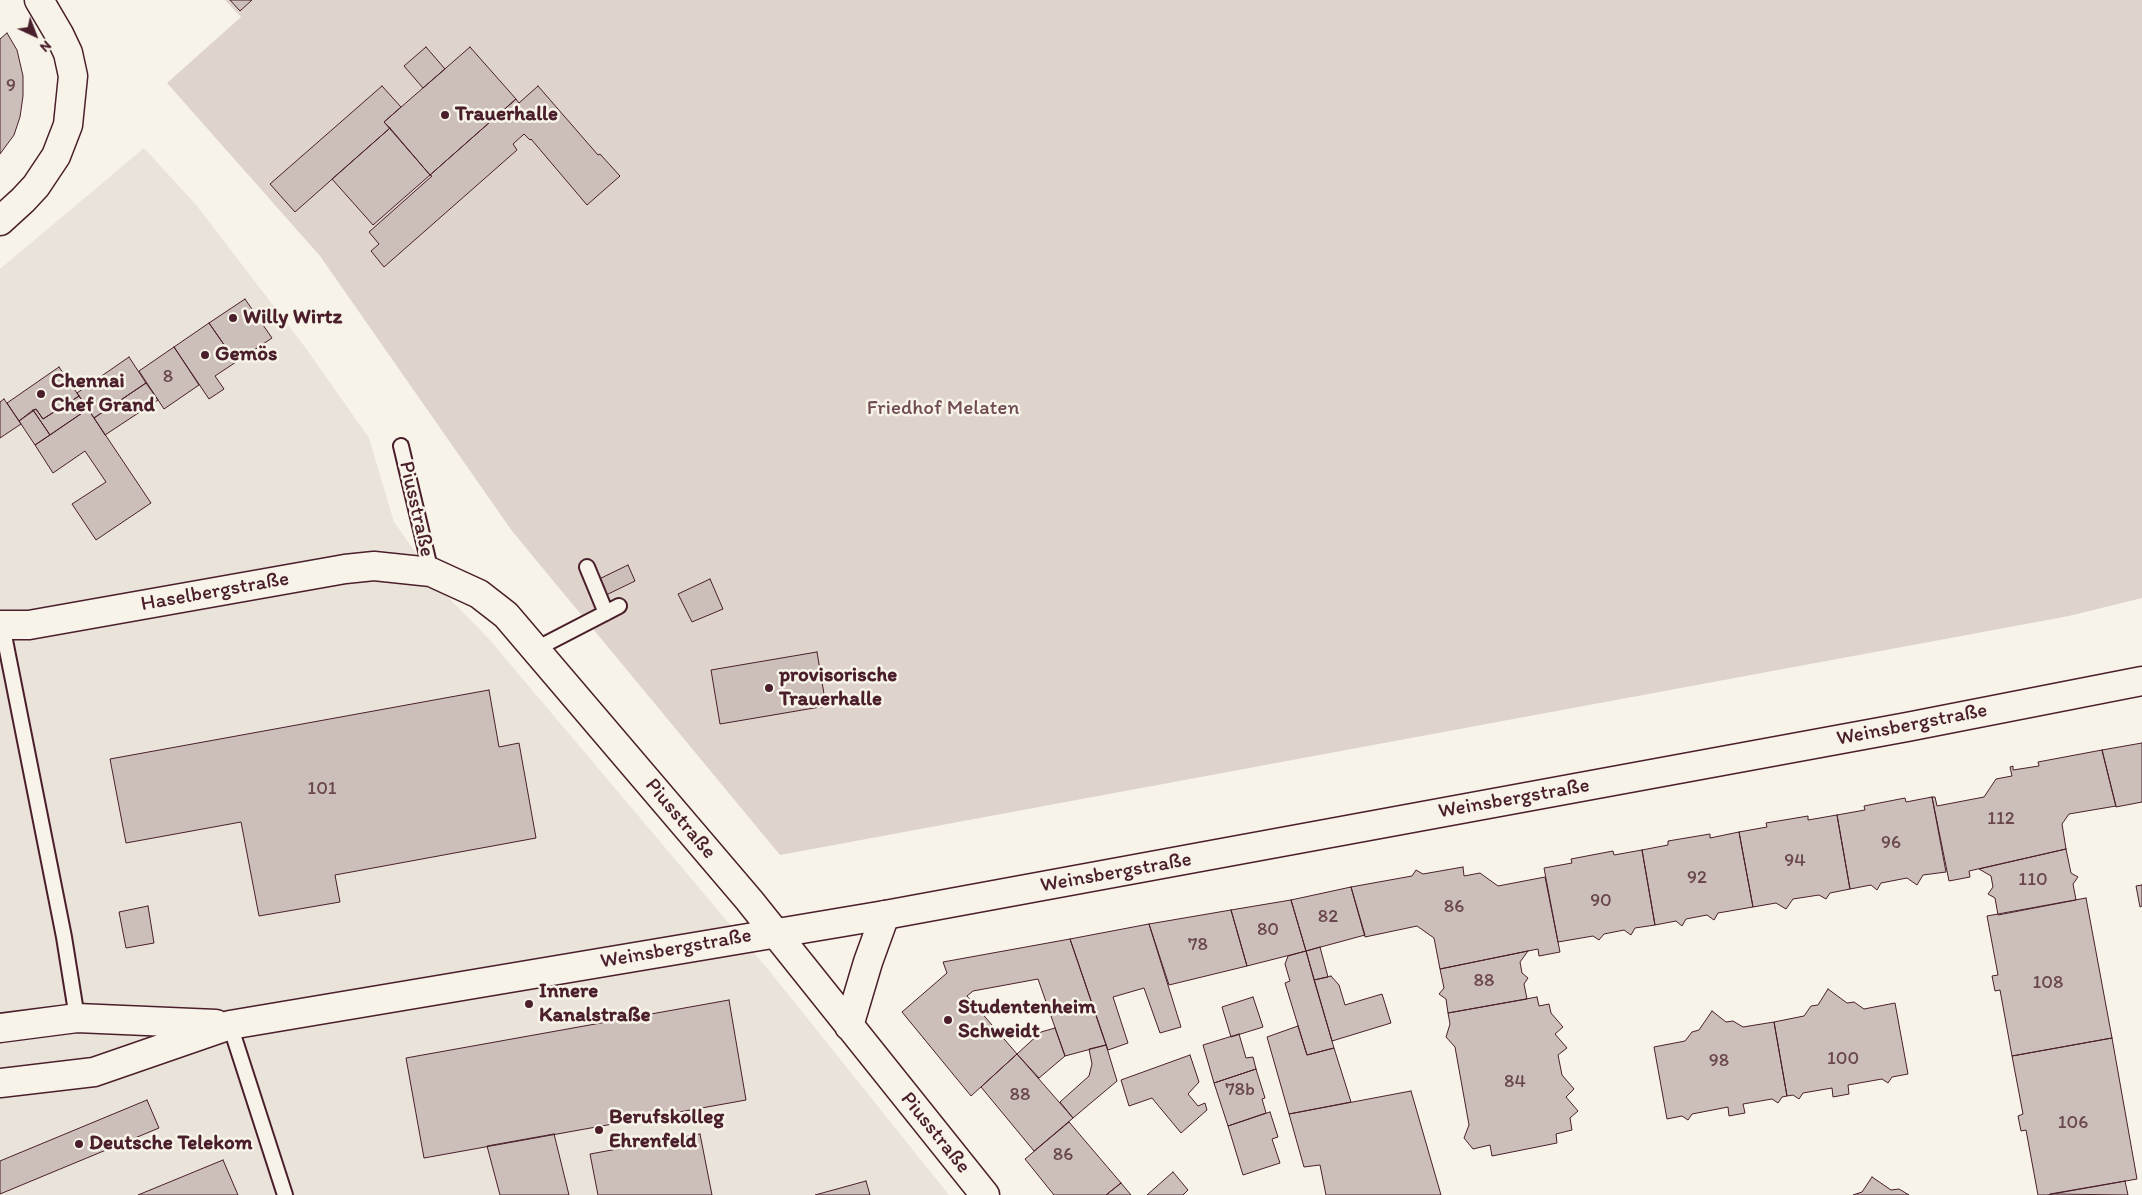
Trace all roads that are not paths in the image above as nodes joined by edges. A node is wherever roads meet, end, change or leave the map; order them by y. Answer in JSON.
{"nodes":[{"id":1,"x":38,"y":0,"type":"edge"},
{"id":2,"x":0,"y":220,"type":"edge"},
{"id":3,"x":401,"y":446,"type":"dead end"},
{"id":4,"x":587,"y":567,"type":"dead end"},
{"id":5,"x":431,"y":572,"type":"junction"},
{"id":6,"x":619,"y":606,"type":"dead end"},
{"id":7,"x":606,"y":613,"type":"junction"},
{"id":8,"x":1,"y":625,"type":"edge"},
{"id":9,"x":536,"y":649,"type":"junction"},
{"id":10,"x":2142,"y":681,"type":"edge"},
{"id":11,"x":885,"y":915,"type":"junction"},
{"id":12,"x":776,"y":932,"type":"junction"},
{"id":13,"x":77,"y":1018,"type":"junction"},
{"id":14,"x":230,"y":1025,"type":"junction"},
{"id":15,"x":849,"y":1026,"type":"junction"},
{"id":16,"x":0,"y":1028,"type":"edge"},
{"id":17,"x":0,"y":1083,"type":"edge"},
{"id":18,"x":285,"y":1195,"type":"edge"},
{"id":19,"x":985,"y":1195,"type":"edge"}],
"edges":[{"from":1,"to":2,"type":"street"},
{"from":3,"to":5,"type":"lane","name":"Piusstraße"},
{"from":4,"to":7,"type":"lane"},
{"from":5,"to":8,"type":"street","name":"Haselbergstraße"},
{"from":5,"to":9,"type":"street","name":"Piusstraße"},
{"from":6,"to":7,"type":"lane"},
{"from":7,"to":9,"type":"lane"},
{"from":8,"to":13,"type":"lane"},
{"from":9,"to":12,"type":"street","name":"Piusstraße"},
{"from":10,"to":11,"type":"street","name":"Weinsbergstraße"},
{"from":11,"to":12,"type":"street","name":"Weinsbergstraße"},
{"from":11,"to":15,"type":"street"},
{"from":12,"to":14,"type":"street","name":"Weinsbergstraße"},
{"from":12,"to":15,"type":"street","name":"Piusstraße"},
{"from":13,"to":14,"type":"street","name":"Weinsbergstraße"},
{"from":13,"to":16,"type":"street","name":"Weinsbergstraße"},
{"from":14,"to":17,"type":"street","name":"Weinsbergstraße"},
{"from":14,"to":18,"type":"lane"},
{"from":15,"to":19,"type":"street","name":"Piusstraße"}]}
